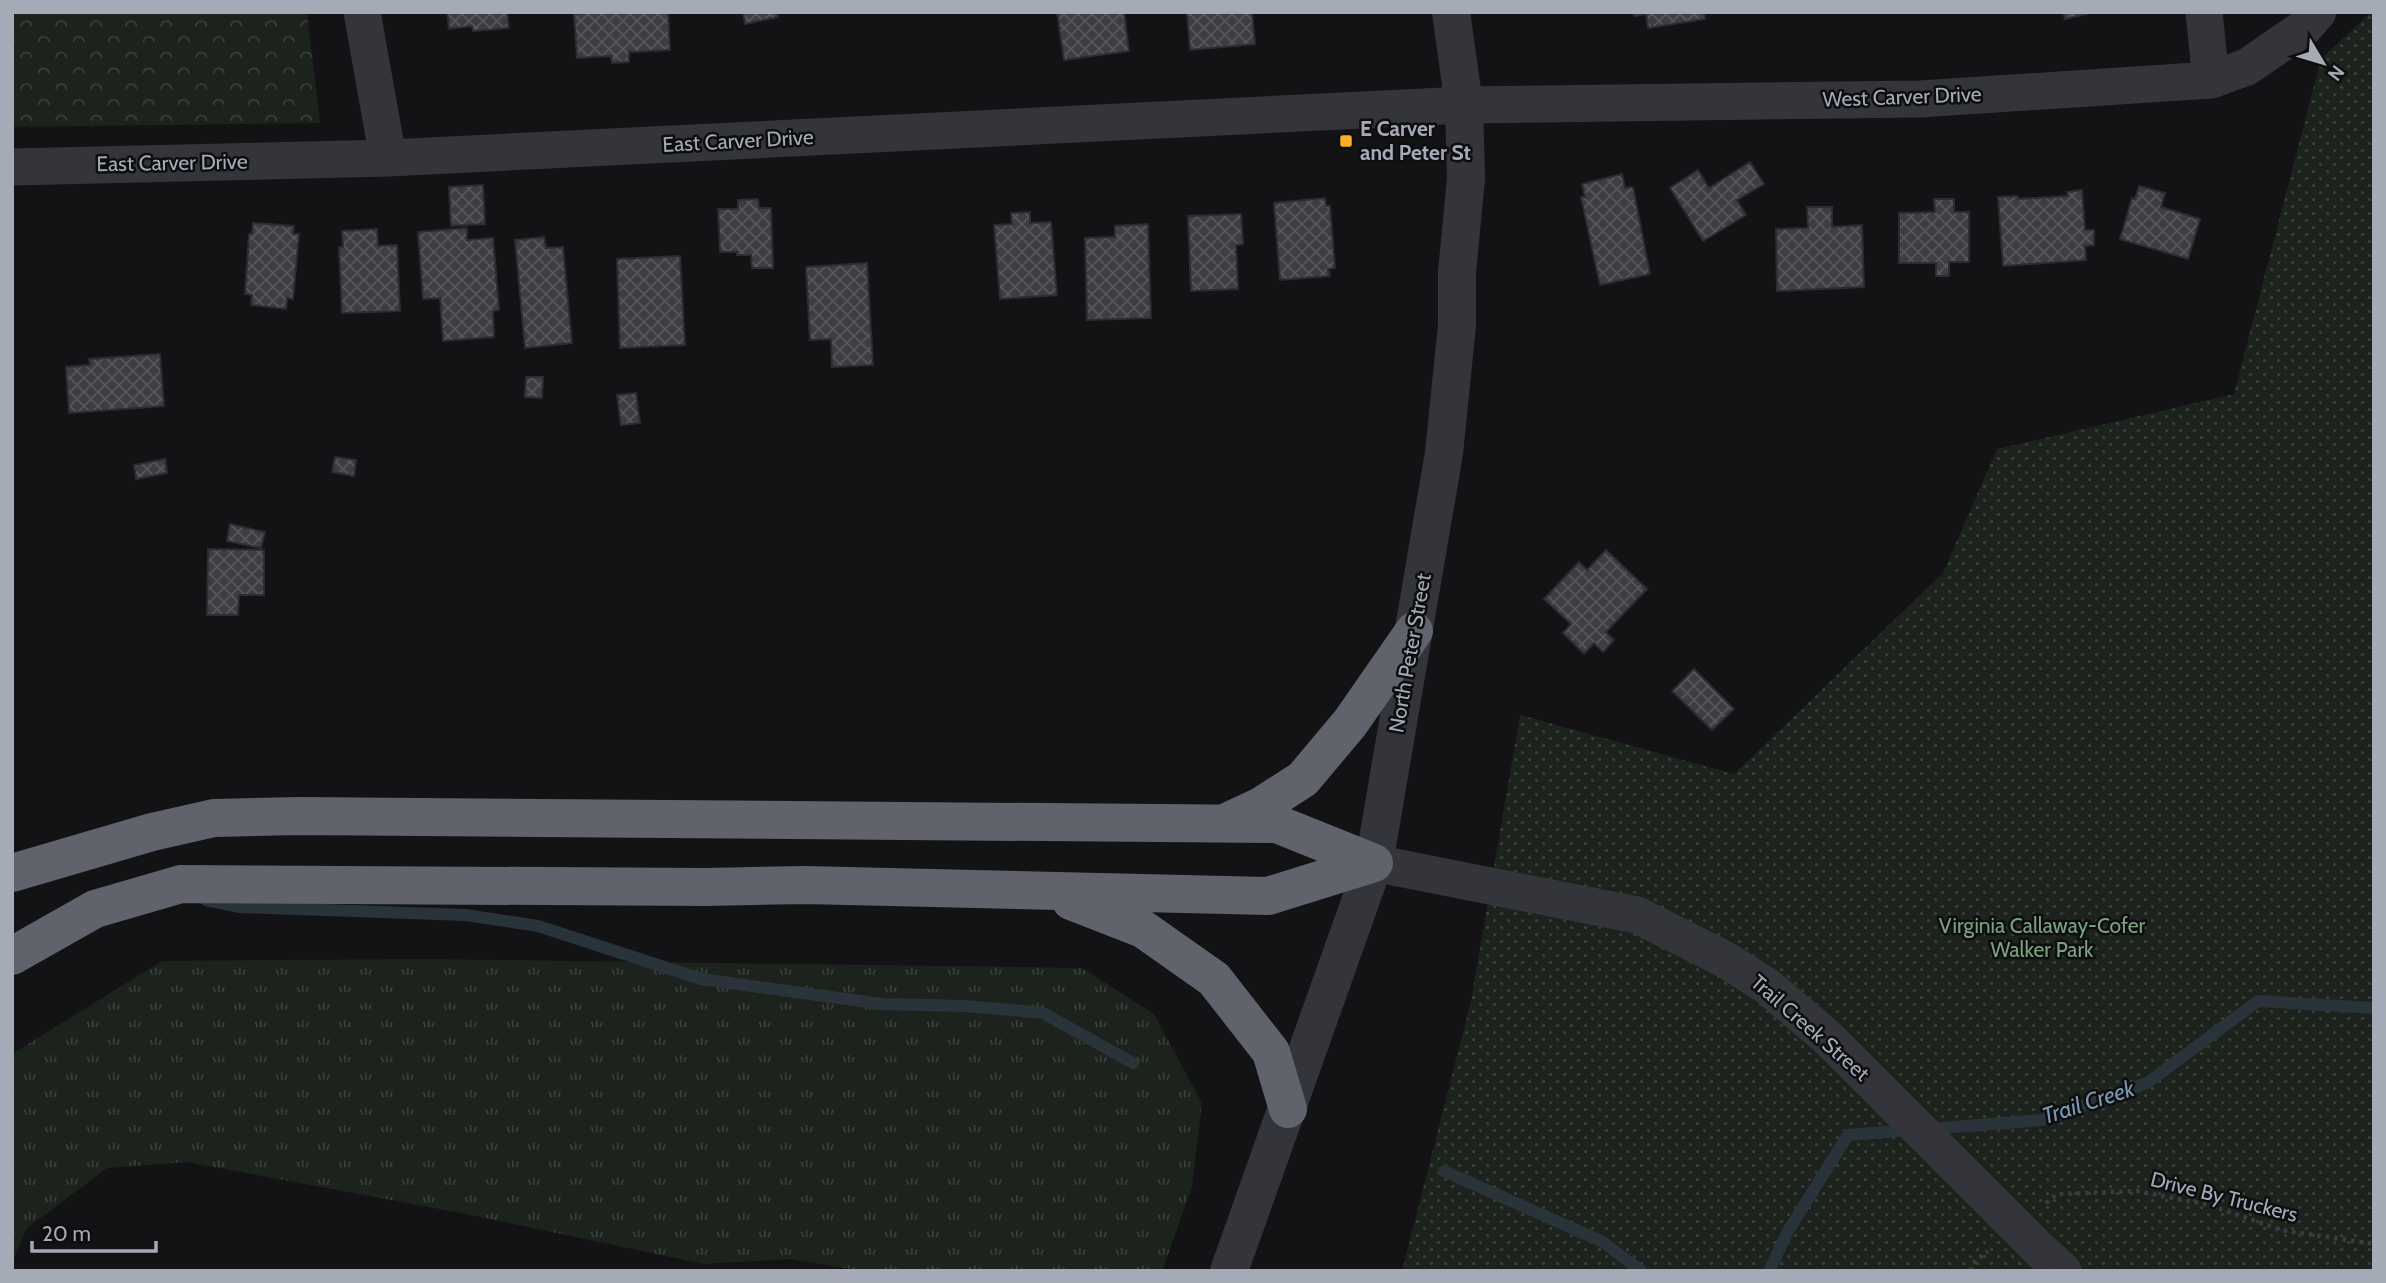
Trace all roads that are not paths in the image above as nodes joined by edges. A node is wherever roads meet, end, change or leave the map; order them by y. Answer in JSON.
{"nodes":[{"id":1,"x":362,"y":12,"type":"edge"},
{"id":2,"x":1451,"y":12,"type":"edge"},
{"id":3,"x":2204,"y":12,"type":"edge"},
{"id":4,"x":2318,"y":12,"type":"edge"},
{"id":5,"x":2211,"y":80,"type":"junction"},
{"id":6,"x":1464,"y":105,"type":"junction"},
{"id":7,"x":388,"y":158,"type":"junction"},
{"id":8,"x":12,"y":167,"type":"edge"},
{"id":9,"x":1414,"y":631,"type":"junction"},
{"id":10,"x":1226,"y":822,"type":"junction"},
{"id":11,"x":1374,"y":863,"type":"junction"},
{"id":12,"x":12,"y":873,"type":"edge"},
{"id":13,"x":1046,"y":892,"type":"junction"},
{"id":14,"x":12,"y":956,"type":"edge"},
{"id":15,"x":1288,"y":1109,"type":"junction"},
{"id":16,"x":2052,"y":1261,"type":"edge"},
{"id":17,"x":1229,"y":1271,"type":"edge"}],
"edges":[{"from":1,"to":7,"type":"street"},
{"from":2,"to":6,"type":"street","name":"North Peter Street"},
{"from":3,"to":5,"type":"street"},
{"from":4,"to":5,"type":"street","name":"West Carver Drive"},
{"from":5,"to":6,"type":"street","name":"West Carver Drive"},
{"from":6,"to":7,"type":"street","name":"East Carver Drive"},
{"from":6,"to":9,"type":"street","name":"North Peter Street"},
{"from":7,"to":8,"type":"street","name":"East Carver Drive"},
{"from":9,"to":10,"type":"highway"},
{"from":9,"to":11,"type":"street","name":"North Peter Street"},
{"from":10,"to":11,"type":"highway"},
{"from":10,"to":12,"type":"highway"},
{"from":11,"to":13,"type":"highway"},
{"from":11,"to":15,"type":"street","name":"North Peter Street"},
{"from":11,"to":16,"type":"street","name":"Trail Creek Street","bridge":true},
{"from":13,"to":14,"type":"highway"},
{"from":13,"to":15,"type":"highway"},
{"from":15,"to":17,"type":"street","name":"North Peter Street"}]}
